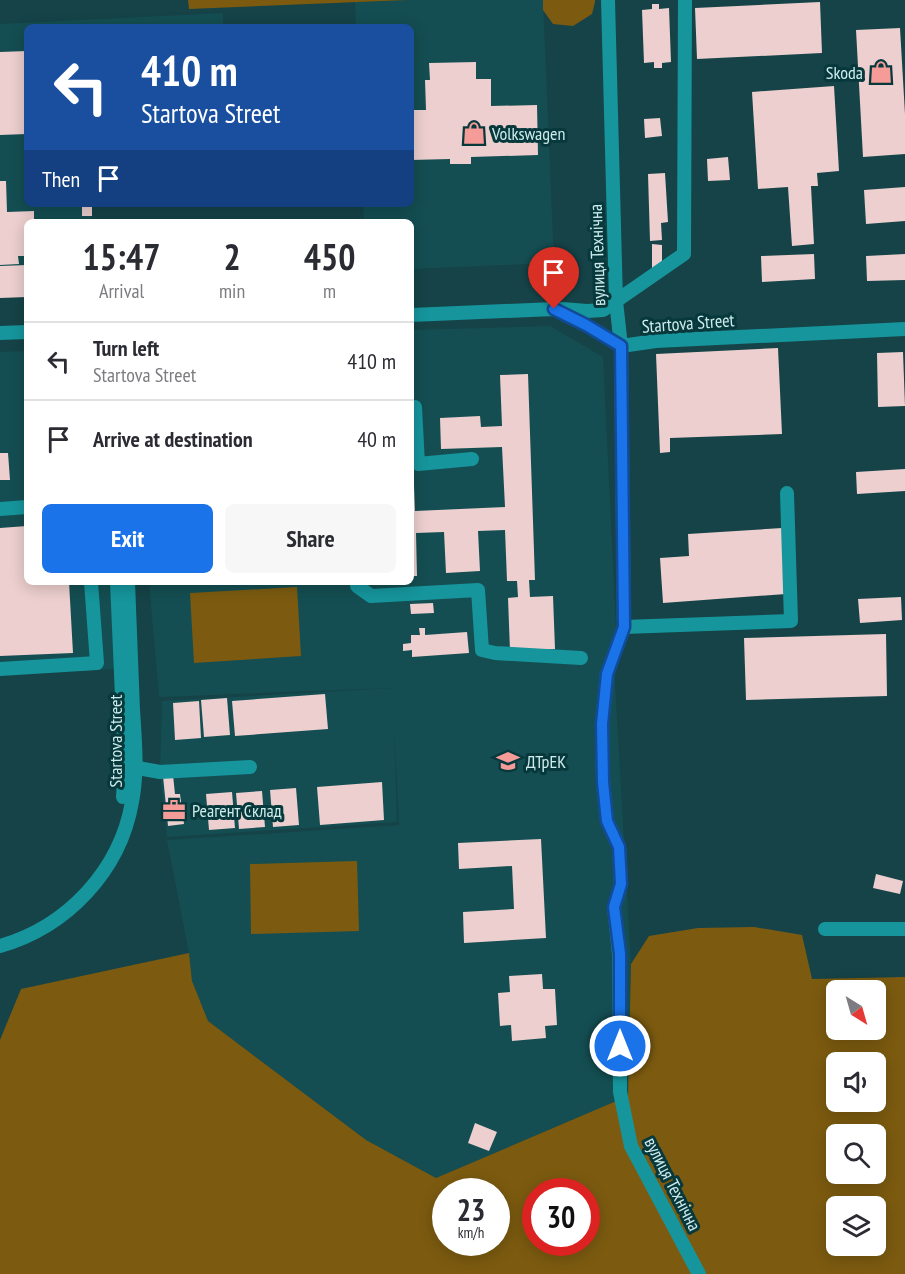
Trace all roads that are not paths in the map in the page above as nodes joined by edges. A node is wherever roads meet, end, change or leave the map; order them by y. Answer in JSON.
{"nodes":[{"id":1,"x":608,"y":0,"type":"edge"},
{"id":2,"x":685,"y":0,"type":"edge"},
{"id":3,"x":616,"y":301,"type":"junction"},
{"id":4,"x":554,"y":309,"type":"junction"},
{"id":5,"x":414,"y":315,"type":"edge"},
{"id":6,"x":905,"y":330,"type":"edge"},
{"id":7,"x":24,"y":332,"type":"edge"},
{"id":8,"x":0,"y":333,"type":"edge"},
{"id":9,"x":621,"y":346,"type":"junction"},
{"id":10,"x":414,"y":406,"type":"edge"},
{"id":11,"x":472,"y":459,"type":"dead end"},
{"id":12,"x":787,"y":494,"type":"dead end"},
{"id":13,"x":24,"y":507,"type":"edge"},
{"id":14,"x":0,"y":509,"type":"edge"},
{"id":15,"x":91,"y":585,"type":"edge"},
{"id":16,"x":117,"y":585,"type":"edge"},
{"id":17,"x":128,"y":585,"type":"edge"},
{"id":18,"x":357,"y":585,"type":"edge"},
{"id":19,"x":624,"y":627,"type":"junction"},
{"id":20,"x":581,"y":658,"type":"dead end"},
{"id":21,"x":0,"y":669,"type":"edge"},
{"id":22,"x":130,"y":767,"type":"junction"},
{"id":23,"x":250,"y":767,"type":"dead end"},
{"id":24,"x":123,"y":797,"type":"dead end"},
{"id":25,"x":825,"y":929,"type":"dead end"},
{"id":26,"x":905,"y":929,"type":"edge"},
{"id":27,"x":0,"y":946,"type":"edge"},
{"id":28,"x":699,"y":1274,"type":"edge"}],
"edges":[{"from":1,"to":3,"type":"street","name":"вулиця Технічна"},
{"from":2,"to":3,"type":"street"},
{"from":3,"to":4,"type":"street"},
{"from":3,"to":9,"type":"street","name":"вулиця Технічна"},
{"from":4,"to":5,"type":"street","name":"Startova Street"},
{"from":4,"to":9,"type":"street","name":"Startova Street"},
{"from":6,"to":9,"type":"street","name":"Startova Street"},
{"from":7,"to":8,"type":"street"},
{"from":9,"to":19,"type":"street","name":"вулиця Технічна"},
{"from":10,"to":11,"type":"street"},
{"from":12,"to":19,"type":"street"},
{"from":13,"to":14,"type":"street"},
{"from":15,"to":21,"type":"street"},
{"from":16,"to":22,"type":"street","name":"Startova Street"},
{"from":17,"to":22,"type":"street","name":"Startova Street"},
{"from":18,"to":20,"type":"street"},
{"from":19,"to":28,"type":"street","name":"вулиця Технічна"},
{"from":22,"to":23,"type":"street"},
{"from":22,"to":24,"type":"street","name":"Startova Street"},
{"from":22,"to":27,"type":"street","name":"Startova Street"},
{"from":25,"to":26,"type":"street"}]}
